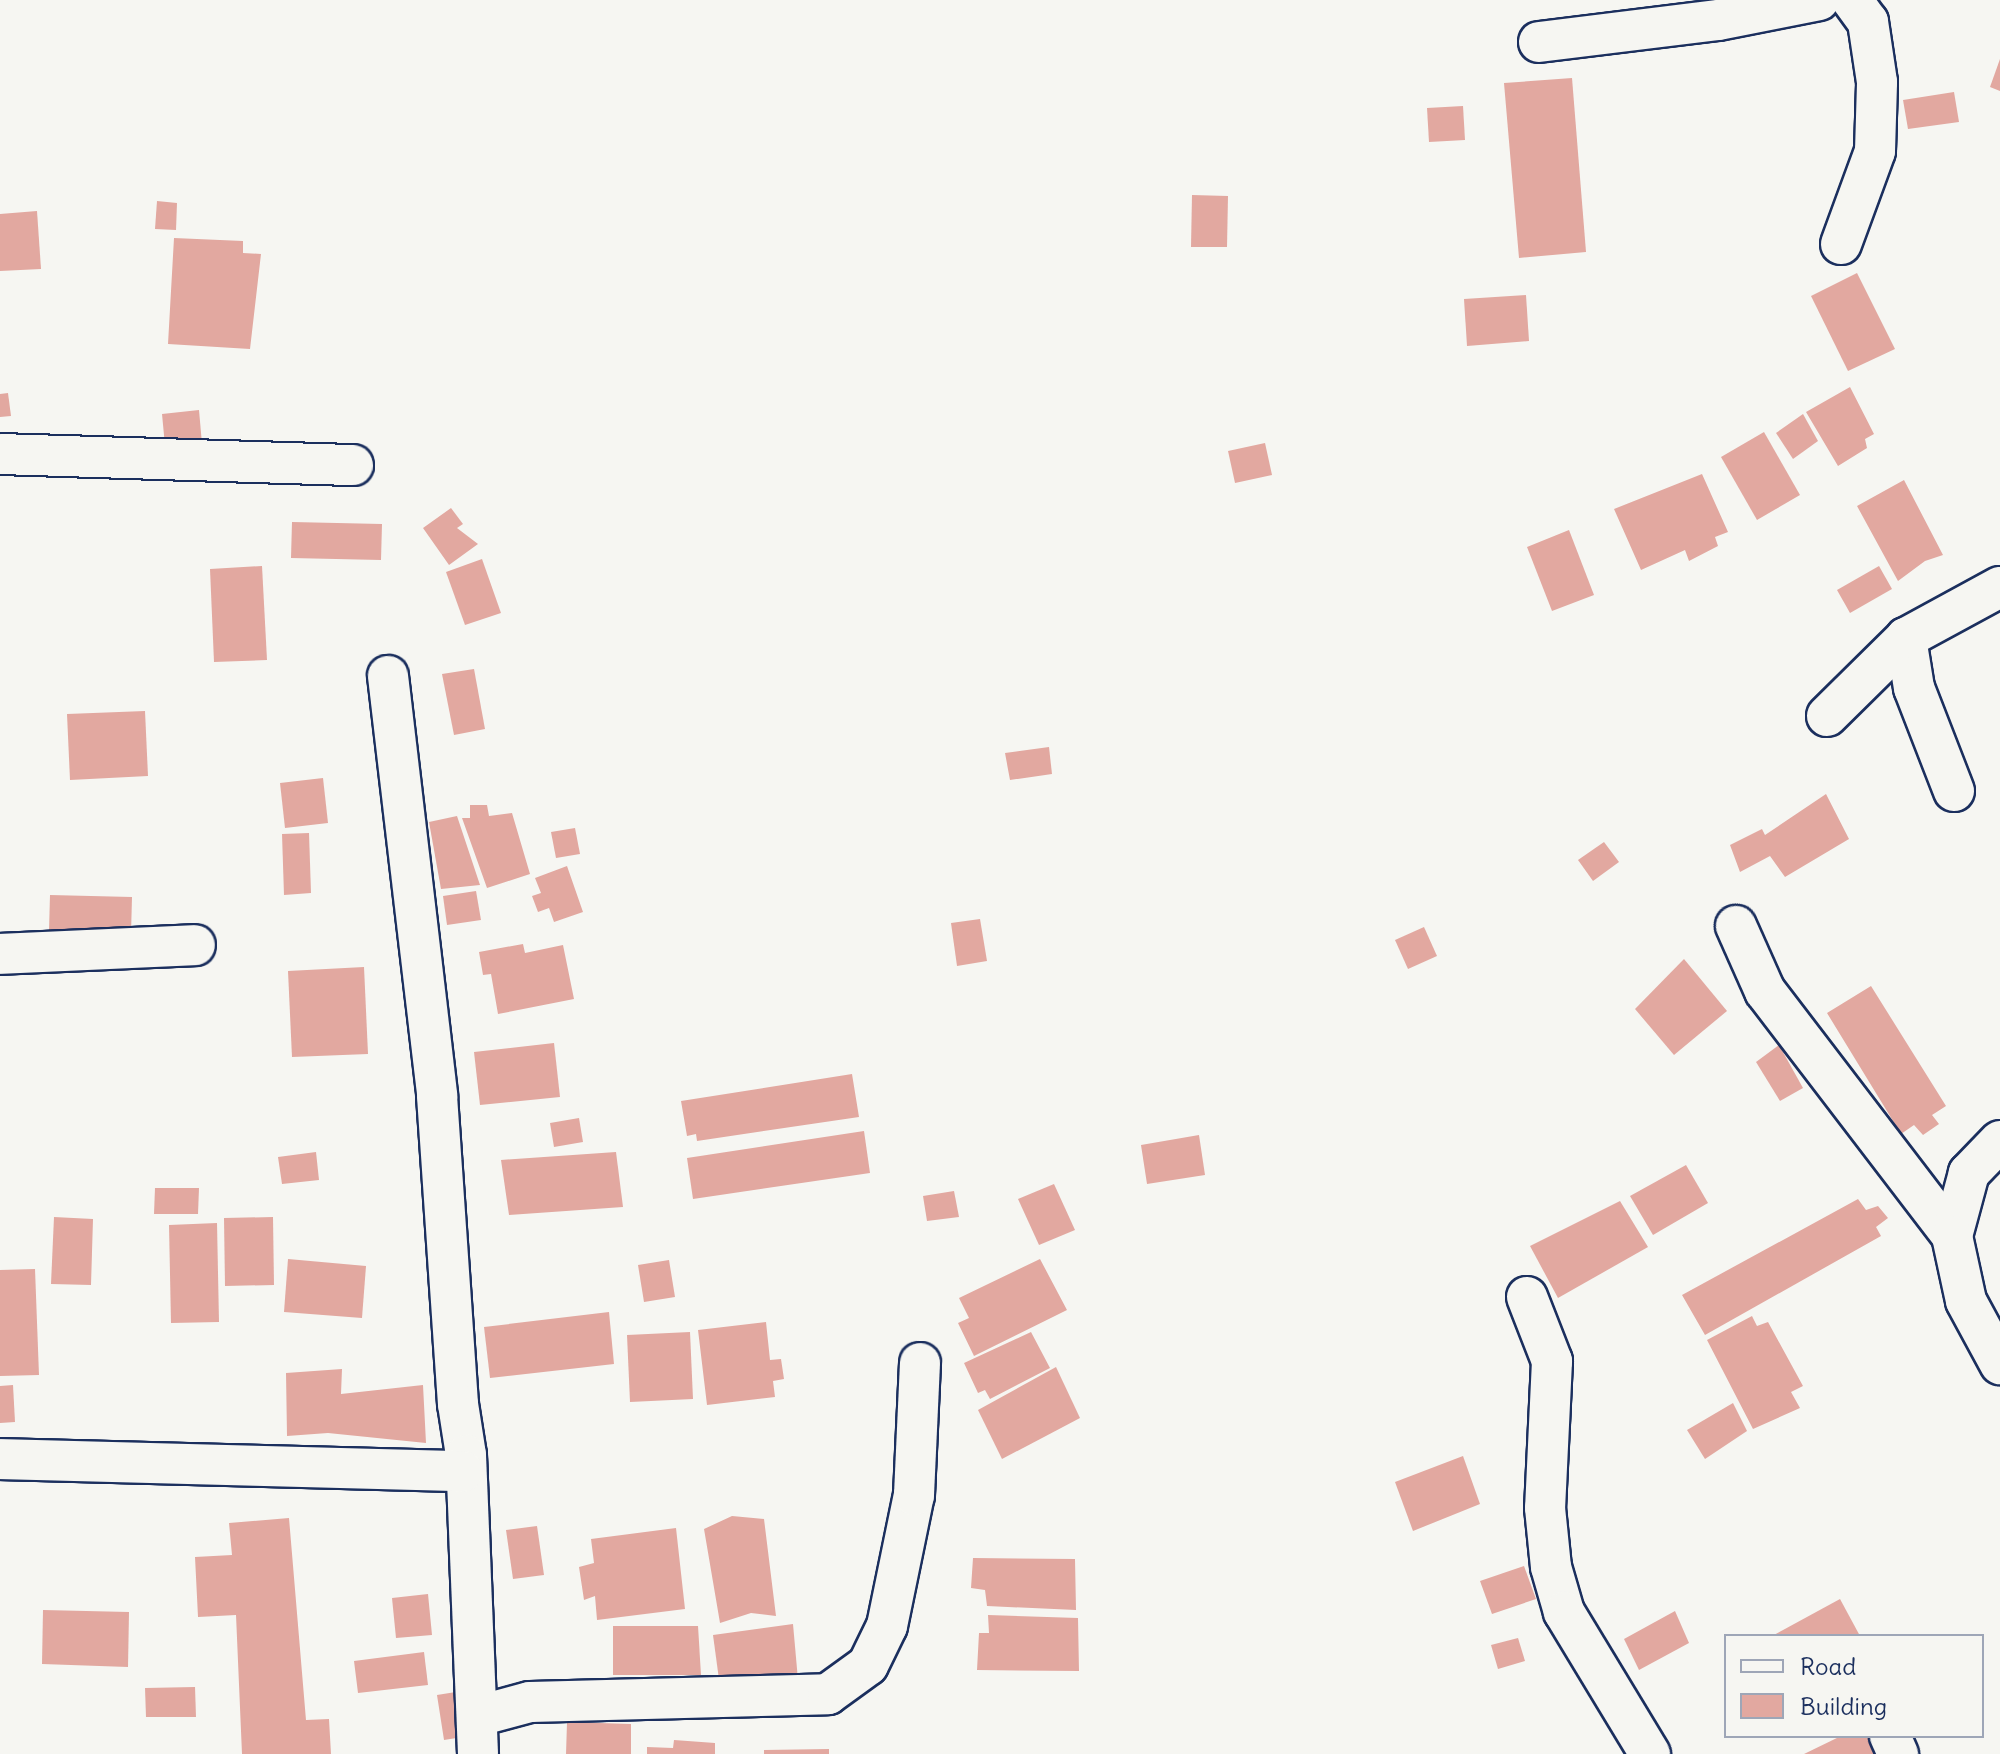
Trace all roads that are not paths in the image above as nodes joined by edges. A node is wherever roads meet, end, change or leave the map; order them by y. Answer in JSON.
{"nodes":[{"id":1,"x":1819,"y":0,"type":"edge"},
{"id":2,"x":1852,"y":0,"type":"edge"},
{"id":3,"x":1539,"y":42,"type":"dead end"},
{"id":4,"x":1841,"y":244,"type":"dead end"},
{"id":5,"x":0,"y":454,"type":"edge"},
{"id":6,"x":353,"y":465,"type":"dead end"},
{"id":7,"x":2000,"y":587,"type":"edge"},
{"id":8,"x":1906,"y":638,"type":"junction"},
{"id":9,"x":388,"y":676,"type":"dead end"},
{"id":10,"x":1827,"y":716,"type":"dead end"},
{"id":11,"x":1954,"y":791,"type":"dead end"},
{"id":12,"x":1736,"y":926,"type":"dead end"},
{"id":13,"x":195,"y":945,"type":"dead end"},
{"id":14,"x":0,"y":954,"type":"edge"},
{"id":15,"x":2000,"y":1141,"type":"edge"},
{"id":16,"x":1952,"y":1236,"type":"junction"},
{"id":17,"x":1527,"y":1297,"type":"dead end"},
{"id":18,"x":920,"y":1363,"type":"dead end"},
{"id":19,"x":2000,"y":1364,"type":"edge"},
{"id":20,"x":0,"y":1459,"type":"edge"},
{"id":21,"x":463,"y":1471,"type":"junction"},
{"id":22,"x":478,"y":1735,"type":"edge"},
{"id":23,"x":1650,"y":1754,"type":"edge"}],
"edges":[{"from":1,"to":3,"type":"street"},
{"from":2,"to":4,"type":"street"},
{"from":5,"to":6,"type":"street"},
{"from":7,"to":8,"type":"street"},
{"from":8,"to":10,"type":"street"},
{"from":8,"to":11,"type":"street"},
{"from":9,"to":21,"type":"street"},
{"from":12,"to":16,"type":"street"},
{"from":13,"to":14,"type":"street"},
{"from":15,"to":16,"type":"street"},
{"from":16,"to":19,"type":"street"},
{"from":17,"to":23,"type":"street"},
{"from":18,"to":22,"type":"street"},
{"from":20,"to":21,"type":"street"},
{"from":21,"to":22,"type":"street"}]}
